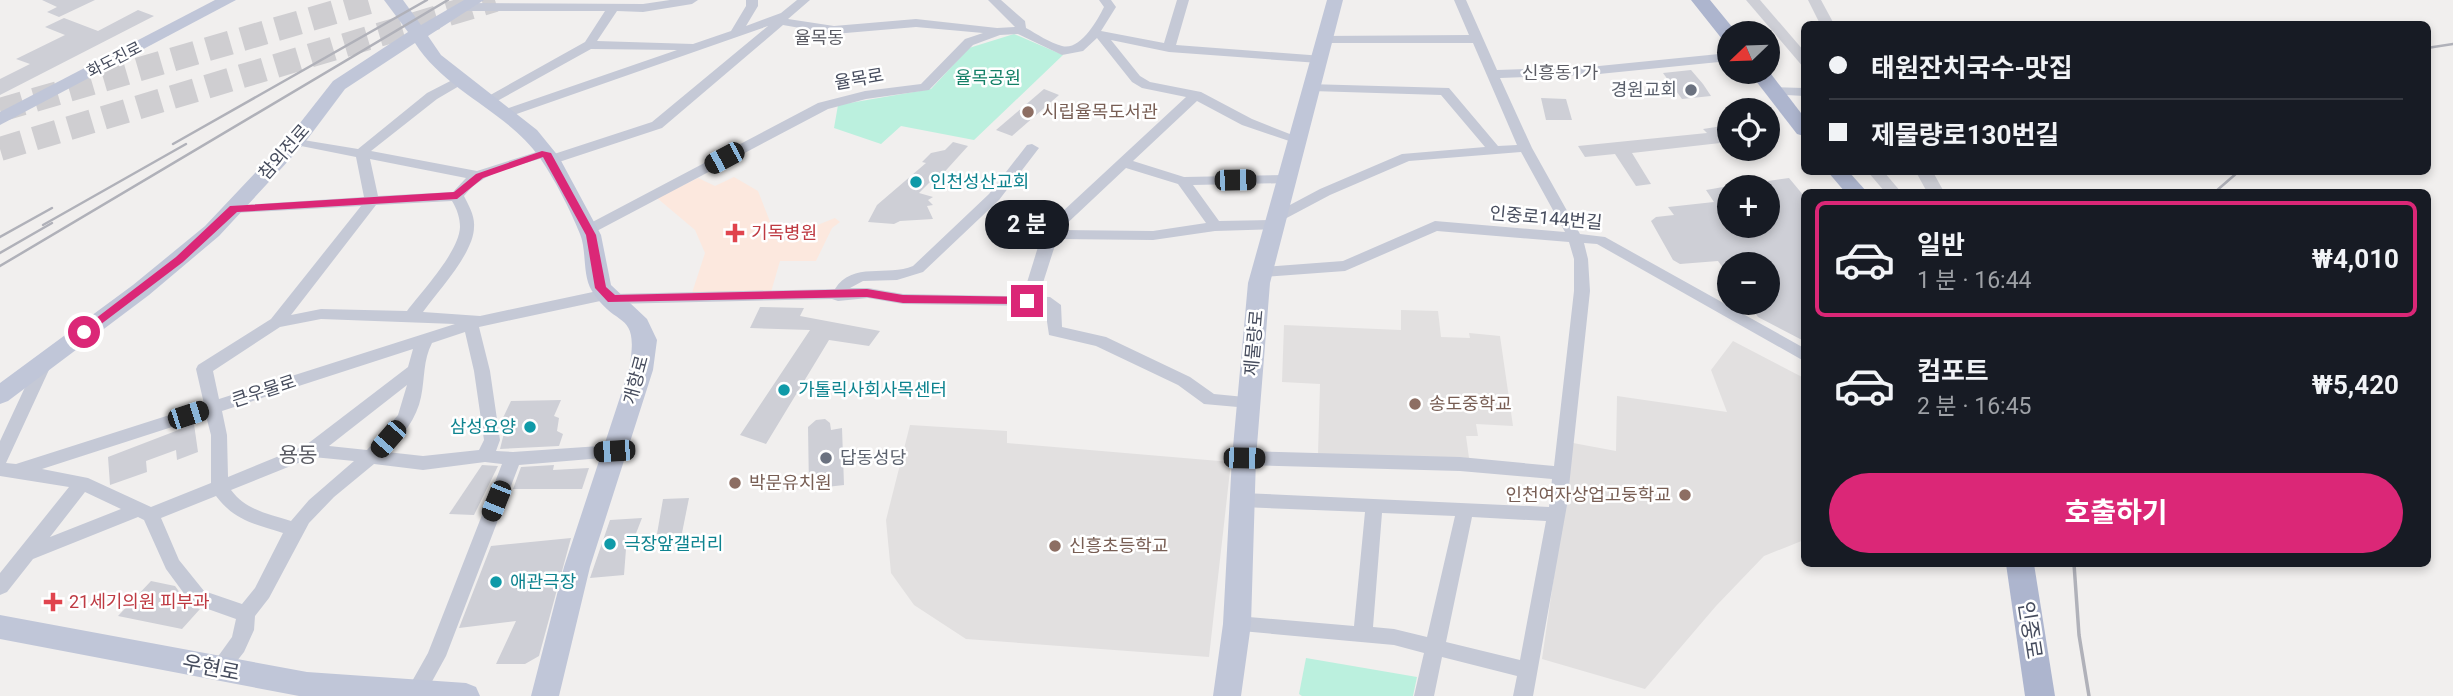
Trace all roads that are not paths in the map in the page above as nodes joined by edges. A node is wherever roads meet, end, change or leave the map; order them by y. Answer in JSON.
{"nodes":[{"id":1,"x":217,"y":0,"type":"edge"},
{"id":2,"x":228,"y":0,"type":"edge"},
{"id":3,"x":692,"y":0,"type":"edge"},
{"id":4,"x":752,"y":0,"type":"edge"},
{"id":5,"x":804,"y":0,"type":"edge"},
{"id":6,"x":993,"y":0,"type":"edge"},
{"id":7,"x":1105,"y":0,"type":"edge"},
{"id":8,"x":1183,"y":0,"type":"edge"},
{"id":9,"x":1335,"y":0,"type":"edge"},
{"id":10,"x":1460,"y":0,"type":"edge"},
{"id":11,"x":1700,"y":0,"type":"edge"},
{"id":12,"x":401,"y":2,"type":"edge"},
{"id":13,"x":470,"y":4,"type":"edge"},
{"id":14,"x":612,"y":9,"type":"junction"},
{"id":15,"x":785,"y":18,"type":"junction"},
{"id":16,"x":1717,"y":21,"type":"edge"},
{"id":17,"x":737,"y":30,"type":"junction"},
{"id":18,"x":1020,"y":30,"type":"junction"},
{"id":19,"x":998,"y":31,"type":"junction"},
{"id":20,"x":418,"y":33,"type":"junction"},
{"id":21,"x":1095,"y":35,"type":"junction"},
{"id":22,"x":1325,"y":39,"type":"junction"},
{"id":23,"x":1477,"y":39,"type":"junction"},
{"id":24,"x":589,"y":45,"type":"junction"},
{"id":25,"x":699,"y":46,"type":"junction"},
{"id":26,"x":1169,"y":48,"type":"junction"},
{"id":27,"x":1717,"y":58,"type":"edge"},
{"id":28,"x":1319,"y":59,"type":"junction"},
{"id":29,"x":1493,"y":74,"type":"junction"},
{"id":30,"x":462,"y":79,"type":"junction"},
{"id":31,"x":1768,"y":84,"type":"edge"},
{"id":32,"x":1312,"y":87,"type":"junction"},
{"id":33,"x":1774,"y":91,"type":"junction"},
{"id":34,"x":1801,"y":92,"type":"edge"},
{"id":35,"x":1196,"y":95,"type":"junction"},
{"id":36,"x":497,"y":107,"type":"junction"},
{"id":37,"x":0,"y":108,"type":"edge"},
{"id":38,"x":0,"y":118,"type":"edge"},
{"id":39,"x":1801,"y":126,"type":"edge"},
{"id":40,"x":1298,"y":139,"type":"junction"},
{"id":41,"x":296,"y":141,"type":"junction"},
{"id":42,"x":1032,"y":148,"type":"dead end"},
{"id":43,"x":1525,"y":148,"type":"junction"},
{"id":44,"x":1495,"y":151,"type":"junction"},
{"id":45,"x":362,"y":152,"type":"junction"},
{"id":46,"x":548,"y":156,"type":"junction"},
{"id":47,"x":1125,"y":163,"type":"junction"},
{"id":48,"x":1841,"y":175,"type":"edge"},
{"id":49,"x":479,"y":176,"type":"junction"},
{"id":50,"x":1176,"y":179,"type":"junction"},
{"id":51,"x":1288,"y":179,"type":"junction"},
{"id":52,"x":1853,"y":189,"type":"edge"},
{"id":53,"x":457,"y":195,"type":"junction"},
{"id":54,"x":372,"y":201,"type":"junction"},
{"id":55,"x":234,"y":209,"type":"junction"},
{"id":56,"x":1277,"y":221,"type":"junction"},
{"id":57,"x":1215,"y":226,"type":"junction"},
{"id":58,"x":588,"y":230,"type":"junction"},
{"id":59,"x":1049,"y":234,"type":"junction"},
{"id":60,"x":1576,"y":237,"type":"junction"},
{"id":61,"x":1264,"y":272,"type":"junction"},
{"id":62,"x":1033,"y":289,"type":"dead end"},
{"id":63,"x":838,"y":296,"type":"junction"},
{"id":64,"x":610,"y":297,"type":"junction"},
{"id":65,"x":411,"y":317,"type":"junction"},
{"id":66,"x":479,"y":322,"type":"junction"},
{"id":67,"x":276,"y":323,"type":"junction"},
{"id":68,"x":426,"y":338,"type":"junction"},
{"id":69,"x":1801,"y":353,"type":"edge"},
{"id":70,"x":46,"y":359,"type":"junction"},
{"id":71,"x":413,"y":370,"type":"junction"},
{"id":72,"x":0,"y":395,"type":"edge"},
{"id":73,"x":1249,"y":402,"type":"junction"},
{"id":74,"x":213,"y":407,"type":"junction"},
{"id":75,"x":312,"y":450,"type":"junction"},
{"id":76,"x":614,"y":451,"type":"junction"},
{"id":77,"x":373,"y":456,"type":"junction"},
{"id":78,"x":485,"y":456,"type":"junction"},
{"id":79,"x":1244,"y":458,"type":"junction"},
{"id":80,"x":0,"y":459,"type":"edge"},
{"id":81,"x":513,"y":459,"type":"junction"},
{"id":82,"x":8,"y":470,"type":"edge"},
{"id":83,"x":1561,"y":473,"type":"junction"},
{"id":84,"x":82,"y":483,"type":"junction"},
{"id":85,"x":220,"y":488,"type":"junction"},
{"id":86,"x":1242,"y":500,"type":"junction"},
{"id":87,"x":1374,"y":508,"type":"junction"},
{"id":88,"x":1465,"y":511,"type":"junction"},
{"id":89,"x":145,"y":512,"type":"junction"},
{"id":90,"x":1556,"y":514,"type":"junction"},
{"id":91,"x":295,"y":530,"type":"junction"},
{"id":92,"x":27,"y":553,"type":"junction"},
{"id":93,"x":2020,"y":567,"type":"edge"},
{"id":94,"x":0,"y":587,"type":"edge"},
{"id":95,"x":245,"y":617,"type":"junction"},
{"id":96,"x":1237,"y":624,"type":"junction"},
{"id":97,"x":0,"y":627,"type":"edge"},
{"id":98,"x":1363,"y":633,"type":"junction"},
{"id":99,"x":1434,"y":647,"type":"junction"},
{"id":100,"x":219,"y":669,"type":"junction"},
{"id":101,"x":1529,"y":671,"type":"junction"},
{"id":102,"x":304,"y":691,"type":"edge"},
{"id":103,"x":416,"y":692,"type":"junction"},
{"id":104,"x":466,"y":696,"type":"edge"},
{"id":105,"x":545,"y":696,"type":"edge"},
{"id":106,"x":1227,"y":696,"type":"edge"},
{"id":107,"x":1424,"y":696,"type":"edge"},
{"id":108,"x":1523,"y":696,"type":"edge"},
{"id":109,"x":2040,"y":696,"type":"edge"}],
"edges":[{"from":1,"to":37,"type":"main road","name":"화도진로"},
{"from":2,"to":38,"type":"street","name":"화도진로"},
{"from":3,"to":14,"type":"street"},
{"from":4,"to":17,"type":"street"},
{"from":5,"to":15,"type":"street"},
{"from":6,"to":18,"type":"street"},
{"from":7,"to":21,"type":"street","name":"율목로"},
{"from":8,"to":26,"type":"street"},
{"from":9,"to":22,"type":"main road","name":"제물량로"},
{"from":10,"to":23,"type":"street"},
{"from":11,"to":16,"type":"main road"},
{"from":12,"to":20,"type":"main road"},
{"from":13,"to":14,"type":"street"},
{"from":13,"to":20,"type":"main road","name":"참외전로"},
{"from":14,"to":24,"type":"street"},
{"from":15,"to":17,"type":"street"},
{"from":15,"to":19,"type":"street"},
{"from":15,"to":46,"type":"street"},
{"from":17,"to":25,"type":"street"},
{"from":18,"to":19,"type":"street","name":"율목로"},
{"from":18,"to":21,"type":"street","name":"율목로"},
{"from":19,"to":58,"type":"street","name":"율목로"},
{"from":20,"to":30,"type":"street","name":"개항로"},
{"from":20,"to":41,"type":"main road","name":"참외전로"},
{"from":21,"to":26,"type":"street"},
{"from":21,"to":35,"type":"street"},
{"from":22,"to":23,"type":"street"},
{"from":22,"to":28,"type":"main road","name":"제물량로"},
{"from":23,"to":29,"type":"street"},
{"from":24,"to":25,"type":"street"},
{"from":24,"to":36,"type":"street"},
{"from":25,"to":36,"type":"street"},
{"from":26,"to":28,"type":"street"},
{"from":27,"to":29,"type":"street"},
{"from":28,"to":32,"type":"main road","name":"제물량로"},
{"from":29,"to":43,"type":"street"},
{"from":30,"to":36,"type":"street","name":"개항로"},
{"from":30,"to":45,"type":"street"},
{"from":31,"to":33,"type":"main road"},
{"from":32,"to":40,"type":"main road","name":"제물량로"},
{"from":32,"to":44,"type":"street"},
{"from":33,"to":34,"type":"street"},
{"from":33,"to":39,"type":"main road"},
{"from":35,"to":40,"type":"street"},
{"from":35,"to":47,"type":"street"},
{"from":36,"to":46,"type":"main road","name":"개항로"},
{"from":40,"to":51,"type":"main road","name":"제물량로"},
{"from":41,"to":45,"type":"street"},
{"from":41,"to":55,"type":"main road","name":"참외전로"},
{"from":42,"to":63,"type":"street"},
{"from":43,"to":44,"type":"street"},
{"from":43,"to":60,"type":"street"},
{"from":44,"to":56,"type":"street"},
{"from":45,"to":49,"type":"street"},
{"from":45,"to":54,"type":"street"},
{"from":46,"to":49,"type":"street"},
{"from":46,"to":58,"type":"main road","name":"개항로"},
{"from":47,"to":50,"type":"street"},
{"from":47,"to":59,"type":"street"},
{"from":48,"to":52,"type":"main road"},
{"from":49,"to":53,"type":"street"},
{"from":50,"to":51,"type":"street"},
{"from":50,"to":57,"type":"street"},
{"from":51,"to":56,"type":"main road","name":"제물량로"},
{"from":53,"to":54,"type":"street"},
{"from":53,"to":65,"type":"street"},
{"from":54,"to":55,"type":"street"},
{"from":54,"to":67,"type":"street"},
{"from":55,"to":70,"type":"main road","name":"참외전로"},
{"from":56,"to":57,"type":"street"},
{"from":56,"to":61,"type":"main road","name":"제물량로"},
{"from":57,"to":59,"type":"street"},
{"from":58,"to":64,"type":"main road","name":"개항로"},
{"from":59,"to":62,"type":"street"},
{"from":60,"to":61,"type":"street","name":"인중로144번길"},
{"from":60,"to":69,"type":"street","name":"인중로144번길"},
{"from":60,"to":83,"type":"street"},
{"from":61,"to":73,"type":"main road","name":"제물량로"},
{"from":63,"to":64,"type":"street"},
{"from":63,"to":73,"type":"street"},
{"from":64,"to":66,"type":"street","name":"큰우물로"},
{"from":64,"to":76,"type":"main road","name":"개항로"},
{"from":65,"to":66,"type":"street","name":"큰우물로"},
{"from":65,"to":67,"type":"street","name":"큰우물로"},
{"from":66,"to":68,"type":"street","name":"큰우물로"},
{"from":66,"to":78,"type":"street"},
{"from":67,"to":74,"type":"street"},
{"from":68,"to":71,"type":"street"},
{"from":68,"to":74,"type":"street","name":"큰우물로"},
{"from":70,"to":72,"type":"main road","name":"참외전로"},
{"from":70,"to":80,"type":"street"},
{"from":71,"to":75,"type":"street"},
{"from":71,"to":77,"type":"street"},
{"from":73,"to":79,"type":"main road","name":"제물량로"},
{"from":74,"to":82,"type":"street","name":"큰우물로"},
{"from":74,"to":85,"type":"street"},
{"from":75,"to":77,"type":"street"},
{"from":75,"to":85,"type":"street"},
{"from":76,"to":81,"type":"street"},
{"from":76,"to":105,"type":"main road","name":"개항로"},
{"from":77,"to":78,"type":"street"},
{"from":77,"to":91,"type":"street"},
{"from":78,"to":81,"type":"street"},
{"from":79,"to":83,"type":"street"},
{"from":79,"to":86,"type":"main road","name":"제물량로"},
{"from":81,"to":103,"type":"street"},
{"from":82,"to":84,"type":"street"},
{"from":83,"to":90,"type":"street"},
{"from":84,"to":89,"type":"street"},
{"from":84,"to":92,"type":"street"},
{"from":85,"to":89,"type":"street"},
{"from":85,"to":91,"type":"street"},
{"from":86,"to":87,"type":"street"},
{"from":86,"to":96,"type":"main road","name":"제물량로"},
{"from":87,"to":88,"type":"street"},
{"from":87,"to":98,"type":"street"},
{"from":88,"to":90,"type":"street"},
{"from":88,"to":99,"type":"street"},
{"from":89,"to":92,"type":"street"},
{"from":89,"to":95,"type":"street"},
{"from":90,"to":101,"type":"street"},
{"from":91,"to":95,"type":"street"},
{"from":92,"to":94,"type":"street"},
{"from":93,"to":109,"type":"main road","name":"인중로"},
{"from":95,"to":100,"type":"street"},
{"from":96,"to":98,"type":"street"},
{"from":96,"to":106,"type":"main road","name":"제물량로"},
{"from":97,"to":100,"type":"main road","name":"우현로"},
{"from":98,"to":99,"type":"street"},
{"from":99,"to":101,"type":"street"},
{"from":99,"to":107,"type":"street"},
{"from":100,"to":102,"type":"main road","name":"우현로"},
{"from":101,"to":108,"type":"street"},
{"from":102,"to":103,"type":"main road","name":"우현로"},
{"from":103,"to":104,"type":"main road","name":"우현로"}]}
